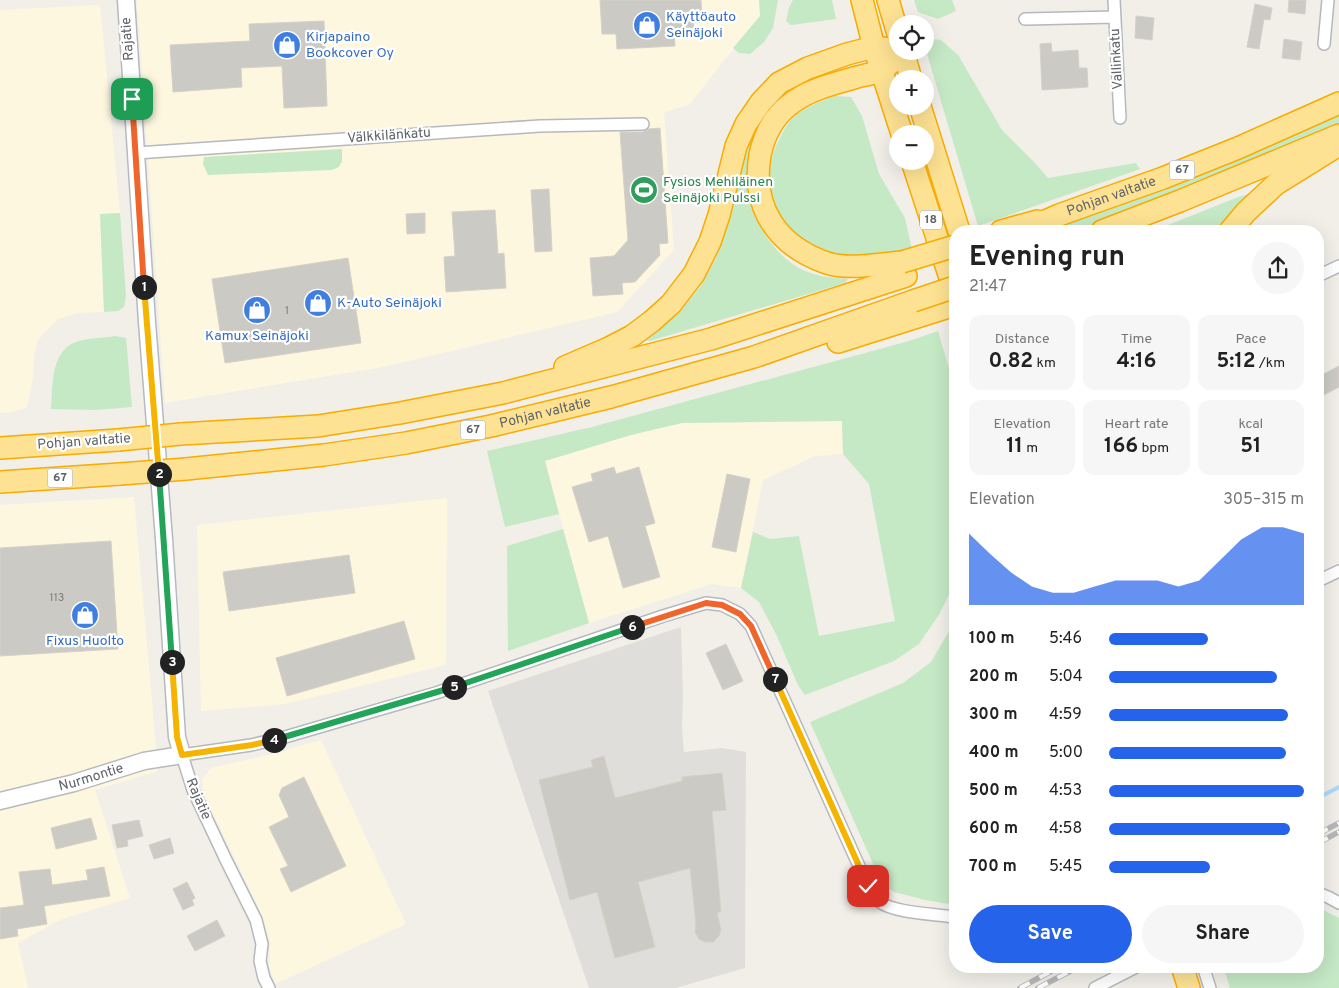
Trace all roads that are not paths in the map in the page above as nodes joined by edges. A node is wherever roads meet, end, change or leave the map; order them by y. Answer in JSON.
{"nodes":[{"id":1,"x":126,"y":0,"type":"edge"},
{"id":2,"x":862,"y":0,"type":"edge"},
{"id":3,"x":888,"y":0,"type":"edge"},
{"id":4,"x":1114,"y":0,"type":"edge"},
{"id":5,"x":1328,"y":0,"type":"edge"},
{"id":6,"x":892,"y":15,"type":"edge"},
{"id":7,"x":1115,"y":17,"type":"junction"},
{"id":8,"x":1025,"y":19,"type":"dead end"},
{"id":9,"x":1324,"y":44,"type":"dead end"},
{"id":10,"x":874,"y":47,"type":"junction"},
{"id":11,"x":889,"y":49,"type":"edge"},
{"id":12,"x":893,"y":60,"type":"edge"},
{"id":13,"x":881,"y":70,"type":"junction"},
{"id":14,"x":1339,"y":104,"type":"edge"},
{"id":15,"x":923,"y":115,"type":"edge"},
{"id":16,"x":1120,"y":118,"type":"dead end"},
{"id":17,"x":643,"y":124,"type":"dead end"},
{"id":18,"x":899,"y":125,"type":"edge"},
{"id":19,"x":1339,"y":135,"type":"edge"},
{"id":20,"x":1339,"y":144,"type":"edge"},
{"id":21,"x":136,"y":153,"type":"junction"},
{"id":22,"x":915,"y":170,"type":"edge"},
{"id":23,"x":1059,"y":215,"type":"junction"},
{"id":24,"x":957,"y":225,"type":"edge"},
{"id":25,"x":1023,"y":225,"type":"edge"},
{"id":26,"x":1036,"y":225,"type":"edge"},
{"id":27,"x":1118,"y":225,"type":"edge"},
{"id":28,"x":1235,"y":225,"type":"edge"},
{"id":29,"x":949,"y":249,"type":"edge"},
{"id":30,"x":949,"y":260,"type":"edge"},
{"id":31,"x":1339,"y":266,"type":"edge"},
{"id":32,"x":904,"y":269,"type":"junction"},
{"id":33,"x":1324,"y":273,"type":"edge"},
{"id":34,"x":949,"y":275,"type":"edge"},
{"id":35,"x":949,"y":290,"type":"edge"},
{"id":36,"x":949,"y":306,"type":"edge"},
{"id":37,"x":915,"y":309,"type":"junction"},
{"id":38,"x":503,"y":393,"type":"junction"},
{"id":39,"x":118,"y":440,"type":"junction"},
{"id":40,"x":0,"y":443,"type":"edge"},
{"id":41,"x":0,"y":448,"type":"edge"},
{"id":42,"x":0,"y":482,"type":"edge"},
{"id":43,"x":1339,"y":571,"type":"edge"},
{"id":44,"x":1324,"y":578,"type":"edge"},
{"id":45,"x":182,"y":755,"type":"junction"},
{"id":46,"x":0,"y":800,"type":"edge"},
{"id":47,"x":1324,"y":896,"type":"edge"},
{"id":48,"x":1339,"y":903,"type":"edge"},
{"id":49,"x":949,"y":916,"type":"edge"},
{"id":50,"x":1125,"y":973,"type":"edge"},
{"id":51,"x":1184,"y":973,"type":"edge"},
{"id":52,"x":1205,"y":973,"type":"edge"},
{"id":53,"x":268,"y":988,"type":"edge"},
{"id":54,"x":1096,"y":988,"type":"edge"},
{"id":55,"x":1189,"y":988,"type":"edge"},
{"id":56,"x":1210,"y":988,"type":"edge"}],
"edges":[{"from":1,"to":21,"type":"street","name":"Rajatie"},
{"from":2,"to":10,"type":"highway"},
{"from":3,"to":6,"type":"highway"},
{"from":4,"to":7,"type":"street","name":"Vallinkatu"},
{"from":5,"to":9,"type":"street"},
{"from":7,"to":8,"type":"street"},
{"from":7,"to":16,"type":"street","name":"Vallinkatu"},
{"from":10,"to":11,"type":"highway"},
{"from":10,"to":13,"type":"highway"},
{"from":10,"to":38,"type":"highway"},
{"from":12,"to":13,"type":"highway"},
{"from":13,"to":18,"type":"highway"},
{"from":13,"to":32,"type":"highway"},
{"from":14,"to":23,"type":"highway","name":"Pohjan valtatie","number":"67"},
{"from":15,"to":24,"type":"highway","number":"18"},
{"from":17,"to":21,"type":"street","name":"Välkkilänkatu"},
{"from":19,"to":27,"type":"highway","name":"Pohjan valtatie","number":"67"},
{"from":20,"to":28,"type":"highway"},
{"from":21,"to":45,"type":"street","name":"Rajatie"},
{"from":22,"to":34,"type":"highway","number":"18"},
{"from":23,"to":25,"type":"highway"},
{"from":23,"to":26,"type":"highway","name":"Pohjan valtatie","number":"67"},
{"from":29,"to":32,"type":"highway","bridge":true},
{"from":30,"to":32,"type":"highway","name":"Pohjan valtatie","number":"67"},
{"from":31,"to":33,"type":"street"},
{"from":32,"to":38,"type":"highway","name":"Pohjan valtatie","number":"67"},
{"from":35,"to":37,"type":"highway","name":"Pohjan valtatie","number":"67","bridge":true},
{"from":36,"to":37,"type":"highway"},
{"from":37,"to":42,"type":"highway","name":"Pohjan valtatie","number":"67","bridge":true},
{"from":38,"to":39,"type":"highway","name":"Pohjan valtatie","number":"67","bridge":true},
{"from":39,"to":40,"type":"highway"},
{"from":39,"to":41,"type":"highway","name":"Pohjan valtatie","number":"67"},
{"from":43,"to":44,"type":"street"},
{"from":45,"to":46,"type":"street","name":"Nurmontie"},
{"from":45,"to":49,"type":"street"},
{"from":45,"to":53,"type":"street","name":"Rajatie"},
{"from":47,"to":48,"type":"street"},
{"from":50,"to":54,"type":"street"},
{"from":51,"to":55,"type":"highway"},
{"from":52,"to":56,"type":"street"}]}
